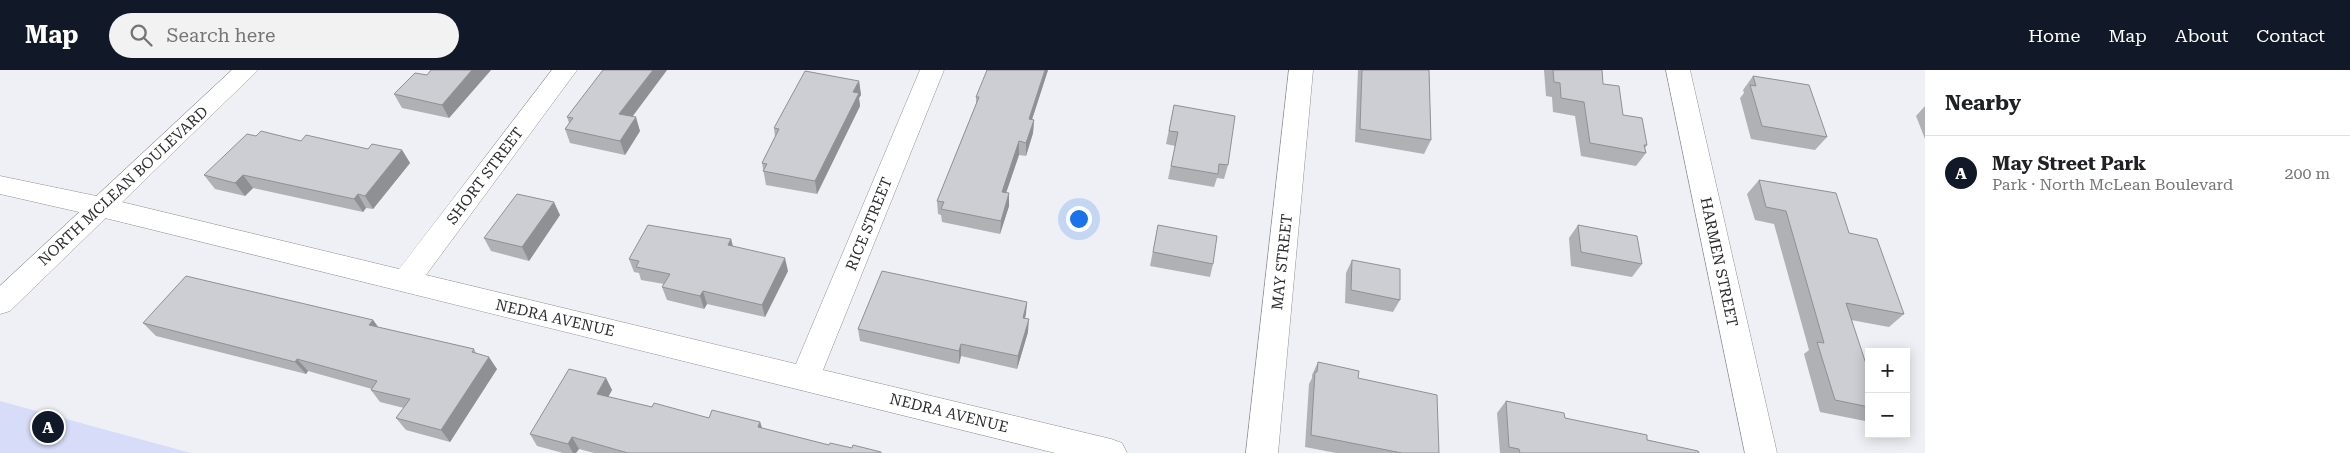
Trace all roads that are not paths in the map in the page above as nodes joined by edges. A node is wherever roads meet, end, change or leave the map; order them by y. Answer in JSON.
{"nodes":[{"id":1,"x":246,"y":70,"type":"edge"},
{"id":2,"x":565,"y":70,"type":"edge"},
{"id":3,"x":932,"y":70,"type":"edge"},
{"id":4,"x":1302,"y":70,"type":"edge"},
{"id":5,"x":1678,"y":70,"type":"edge"},
{"id":6,"x":0,"y":185,"type":"edge"},
{"id":7,"x":101,"y":206,"type":"junction"},
{"id":8,"x":404,"y":282,"type":"junction"},
{"id":9,"x":0,"y":303,"type":"edge"},
{"id":10,"x":805,"y":378,"type":"junction"},
{"id":11,"x":1111,"y":453,"type":"edge"},
{"id":12,"x":1262,"y":453,"type":"edge"},
{"id":13,"x":1761,"y":453,"type":"edge"}],
"edges":[{"from":1,"to":7,"type":"street","name":"NORTH MCLEAN BOULEVARD"},
{"from":2,"to":8,"type":"street","name":"SHORT STREET"},
{"from":3,"to":10,"type":"street","name":"RICE STREET"},
{"from":4,"to":12,"type":"street","name":"MAY STREET"},
{"from":5,"to":13,"type":"street","name":"HARMEN STREET"},
{"from":6,"to":7,"type":"street","name":"NEDRA AVENUE"},
{"from":7,"to":8,"type":"street","name":"NEDRA AVENUE"},
{"from":7,"to":9,"type":"street","name":"NORTH MCLEAN BOULEVARD"},
{"from":8,"to":10,"type":"street","name":"NEDRA AVENUE"},
{"from":10,"to":11,"type":"street","name":"NEDRA AVENUE"}]}
